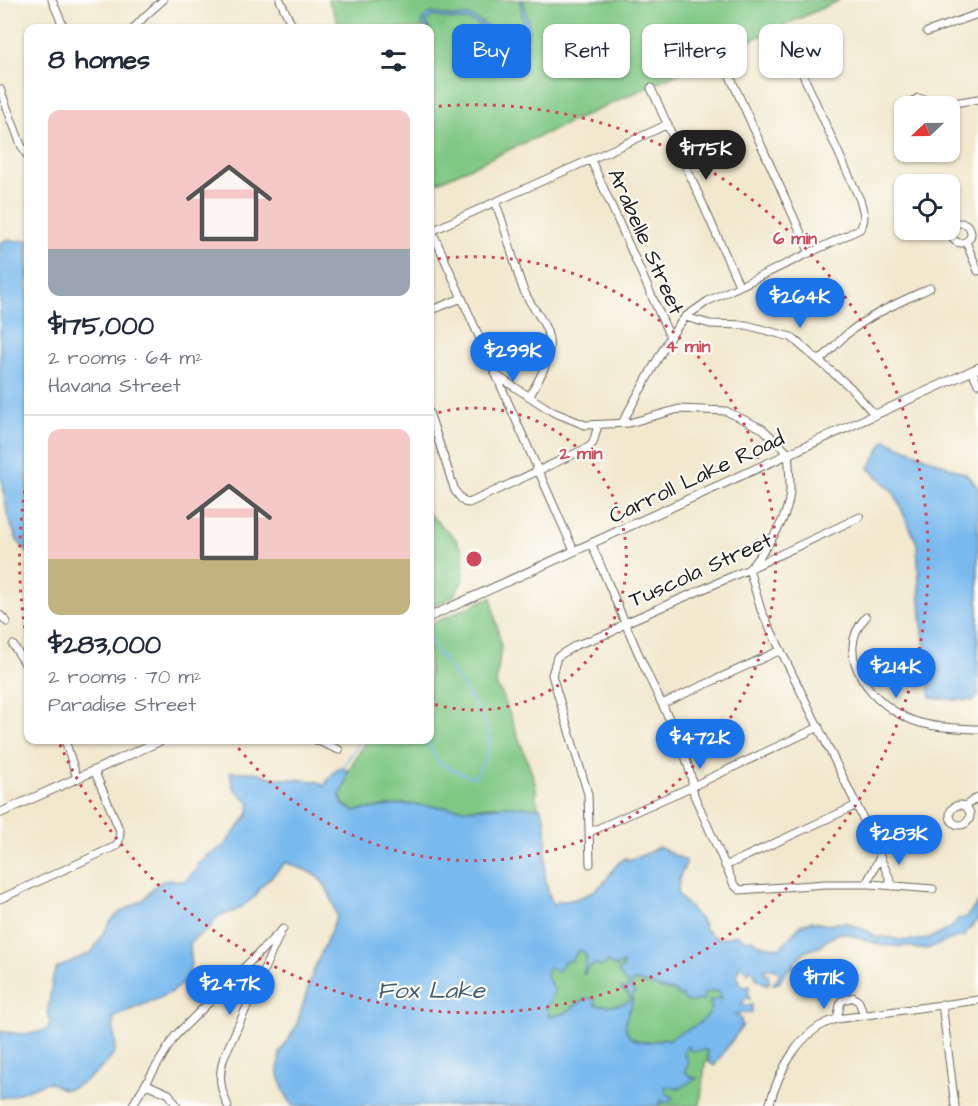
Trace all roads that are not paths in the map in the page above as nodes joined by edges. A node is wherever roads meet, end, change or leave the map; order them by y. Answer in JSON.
{"nodes":[{"id":1,"x":52,"y":0,"type":"edge"},
{"id":2,"x":150,"y":0,"type":"edge"},
{"id":3,"x":163,"y":0,"type":"edge"},
{"id":4,"x":280,"y":0,"type":"edge"},
{"id":5,"x":153,"y":8,"type":"junction"},
{"id":6,"x":978,"y":14,"type":"edge"},
{"id":7,"x":62,"y":24,"type":"edge"},
{"id":8,"x":138,"y":24,"type":"edge"},
{"id":9,"x":292,"y":24,"type":"edge"},
{"id":10,"x":927,"y":32,"type":"dead end"},
{"id":11,"x":731,"y":78,"type":"edge"},
{"id":12,"x":804,"y":78,"type":"edge"},
{"id":13,"x":651,"y":88,"type":"dead end"},
{"id":14,"x":0,"y":89,"type":"edge"},
{"id":15,"x":978,"y":99,"type":"edge"},
{"id":16,"x":960,"y":102,"type":"edge"},
{"id":17,"x":668,"y":124,"type":"junction"},
{"id":18,"x":24,"y":150,"type":"edge"},
{"id":19,"x":591,"y":160,"type":"junction"},
{"id":20,"x":495,"y":202,"type":"junction"},
{"id":21,"x":434,"y":226,"type":"edge"},
{"id":22,"x":434,"y":237,"type":"edge"},
{"id":23,"x":966,"y":242,"type":"dead end"},
{"id":24,"x":810,"y":253,"type":"junction"},
{"id":25,"x":978,"y":271,"type":"edge"},
{"id":26,"x":739,"y":285,"type":"junction"},
{"id":27,"x":930,"y":288,"type":"dead end"},
{"id":28,"x":462,"y":298,"type":"junction"},
{"id":29,"x":434,"y":309,"type":"edge"},
{"id":30,"x":685,"y":317,"type":"junction"},
{"id":31,"x":670,"y":338,"type":"junction"},
{"id":32,"x":820,"y":360,"type":"junction"},
{"id":33,"x":975,"y":369,"type":"edge"},
{"id":34,"x":496,"y":375,"type":"junction"},
{"id":35,"x":978,"y":384,"type":"edge"},
{"id":36,"x":530,"y":396,"type":"junction"},
{"id":37,"x":874,"y":414,"type":"junction"},
{"id":38,"x":622,"y":423,"type":"junction"},
{"id":39,"x":598,"y":425,"type":"junction"},
{"id":40,"x":434,"y":427,"type":"edge"},
{"id":41,"x":788,"y":453,"type":"junction"},
{"id":42,"x":539,"y":470,"type":"junction"},
{"id":43,"x":860,"y":517,"type":"dead end"},
{"id":44,"x":591,"y":543,"type":"junction"},
{"id":45,"x":574,"y":551,"type":"junction"},
{"id":46,"x":749,"y":569,"type":"junction"},
{"id":47,"x":0,"y":615,"type":"edge"},
{"id":48,"x":434,"y":615,"type":"edge"},
{"id":49,"x":866,"y":617,"type":"dead end"},
{"id":50,"x":7,"y":622,"type":"dead end"},
{"id":51,"x":625,"y":623,"type":"junction"},
{"id":52,"x":13,"y":645,"type":"dead end"},
{"id":53,"x":781,"y":650,"type":"junction"},
{"id":54,"x":24,"y":662,"type":"edge"},
{"id":55,"x":662,"y":705,"type":"junction"},
{"id":56,"x":819,"y":727,"type":"junction"},
{"id":57,"x":978,"y":729,"type":"edge"},
{"id":58,"x":66,"y":744,"type":"edge"},
{"id":59,"x":153,"y":744,"type":"edge"},
{"id":60,"x":325,"y":744,"type":"edge"},
{"id":61,"x":339,"y":750,"type":"dead end"},
{"id":62,"x":94,"y":770,"type":"junction"},
{"id":63,"x":77,"y":778,"type":"junction"},
{"id":64,"x":693,"y":786,"type":"junction"},
{"id":65,"x":978,"y":797,"type":"edge"},
{"id":66,"x":857,"y":806,"type":"junction"},
{"id":67,"x":965,"y":806,"type":"dead end"},
{"id":68,"x":0,"y":813,"type":"edge"},
{"id":69,"x":590,"y":832,"type":"junction"},
{"id":70,"x":880,"y":857,"type":"junction"},
{"id":71,"x":590,"y":864,"type":"dead end"},
{"id":72,"x":725,"y":866,"type":"junction"},
{"id":73,"x":866,"y":884,"type":"junction"},
{"id":74,"x":893,"y":886,"type":"junction"},
{"id":75,"x":933,"y":889,"type":"dead end"},
{"id":76,"x":0,"y":899,"type":"edge"},
{"id":77,"x":978,"y":1000,"type":"edge"},
{"id":78,"x":942,"y":1004,"type":"junction"},
{"id":79,"x":864,"y":1015,"type":"junction"},
{"id":80,"x":837,"y":1019,"type":"junction"},
{"id":81,"x":146,"y":1084,"type":"junction"},
{"id":82,"x":132,"y":1106,"type":"edge"},
{"id":83,"x":177,"y":1106,"type":"edge"},
{"id":84,"x":228,"y":1106,"type":"edge"},
{"id":85,"x":769,"y":1106,"type":"edge"},
{"id":86,"x":955,"y":1106,"type":"edge"}],
"edges":[{"from":1,"to":7,"type":"street"},
{"from":2,"to":5,"type":"street"},
{"from":3,"to":5,"type":"street"},
{"from":4,"to":9,"type":"street"},
{"from":5,"to":8,"type":"street"},
{"from":6,"to":10,"type":"street"},
{"from":11,"to":24,"type":"street"},
{"from":12,"to":24,"type":"street"},
{"from":13,"to":17,"type":"street"},
{"from":14,"to":18,"type":"street"},
{"from":15,"to":16,"type":"street"},
{"from":17,"to":19,"type":"street"},
{"from":17,"to":26,"type":"street"},
{"from":19,"to":20,"type":"street"},
{"from":19,"to":31,"type":"street","name":"Arabelle Street"},
{"from":20,"to":21,"type":"street"},
{"from":20,"to":36,"type":"street"},
{"from":22,"to":28,"type":"street"},
{"from":23,"to":25,"type":"street"},
{"from":24,"to":26,"type":"street"},
{"from":26,"to":30,"type":"street"},
{"from":27,"to":32,"type":"street"},
{"from":28,"to":29,"type":"street"},
{"from":28,"to":34,"type":"street"},
{"from":30,"to":31,"type":"street"},
{"from":30,"to":32,"type":"street"},
{"from":31,"to":38,"type":"street"},
{"from":32,"to":37,"type":"street"},
{"from":33,"to":35,"type":"street"},
{"from":33,"to":37,"type":"street","name":"Carroll Lake Road"},
{"from":34,"to":36,"type":"street"},
{"from":34,"to":42,"type":"street"},
{"from":36,"to":39,"type":"street"},
{"from":37,"to":41,"type":"street","name":"Carroll Lake Road"},
{"from":38,"to":39,"type":"street"},
{"from":38,"to":41,"type":"street"},
{"from":39,"to":42,"type":"street"},
{"from":40,"to":42,"type":"street"},
{"from":41,"to":44,"type":"street","name":"Carroll Lake Road"},
{"from":41,"to":46,"type":"street"},
{"from":42,"to":45,"type":"street"},
{"from":43,"to":46,"type":"street","name":"Tuscola Street"},
{"from":44,"to":45,"type":"street","name":"Carroll Lake Road"},
{"from":44,"to":51,"type":"street"},
{"from":45,"to":48,"type":"street","name":"Carroll Lake Road"},
{"from":46,"to":51,"type":"street","name":"Tuscola Street"},
{"from":46,"to":53,"type":"street"},
{"from":47,"to":50,"type":"street"},
{"from":49,"to":57,"type":"street"},
{"from":51,"to":55,"type":"street"},
{"from":51,"to":69,"type":"street","name":"Tuscola Street"},
{"from":52,"to":54,"type":"street"},
{"from":53,"to":55,"type":"street"},
{"from":53,"to":56,"type":"street"},
{"from":55,"to":64,"type":"street"},
{"from":56,"to":64,"type":"street"},
{"from":56,"to":66,"type":"street"},
{"from":58,"to":63,"type":"street"},
{"from":59,"to":62,"type":"street"},
{"from":60,"to":61,"type":"street"},
{"from":62,"to":63,"type":"street"},
{"from":62,"to":76,"type":"street"},
{"from":63,"to":68,"type":"street"},
{"from":64,"to":69,"type":"street"},
{"from":64,"to":72,"type":"street"},
{"from":65,"to":67,"type":"street"},
{"from":66,"to":70,"type":"street"},
{"from":66,"to":72,"type":"street"},
{"from":69,"to":71,"type":"street"},
{"from":70,"to":73,"type":"street"},
{"from":70,"to":74,"type":"street"},
{"from":72,"to":73,"type":"street"},
{"from":73,"to":74,"type":"street"},
{"from":74,"to":75,"type":"street"},
{"from":77,"to":78,"type":"street"},
{"from":78,"to":79,"type":"street"},
{"from":78,"to":86,"type":"street"},
{"from":79,"to":80,"type":"street"},
{"from":79,"to":80,"type":"street"},
{"from":80,"to":85,"type":"street"},
{"from":81,"to":82,"type":"street"},
{"from":81,"to":83,"type":"street"},
{"from":81,"to":84,"type":"street"}]}
